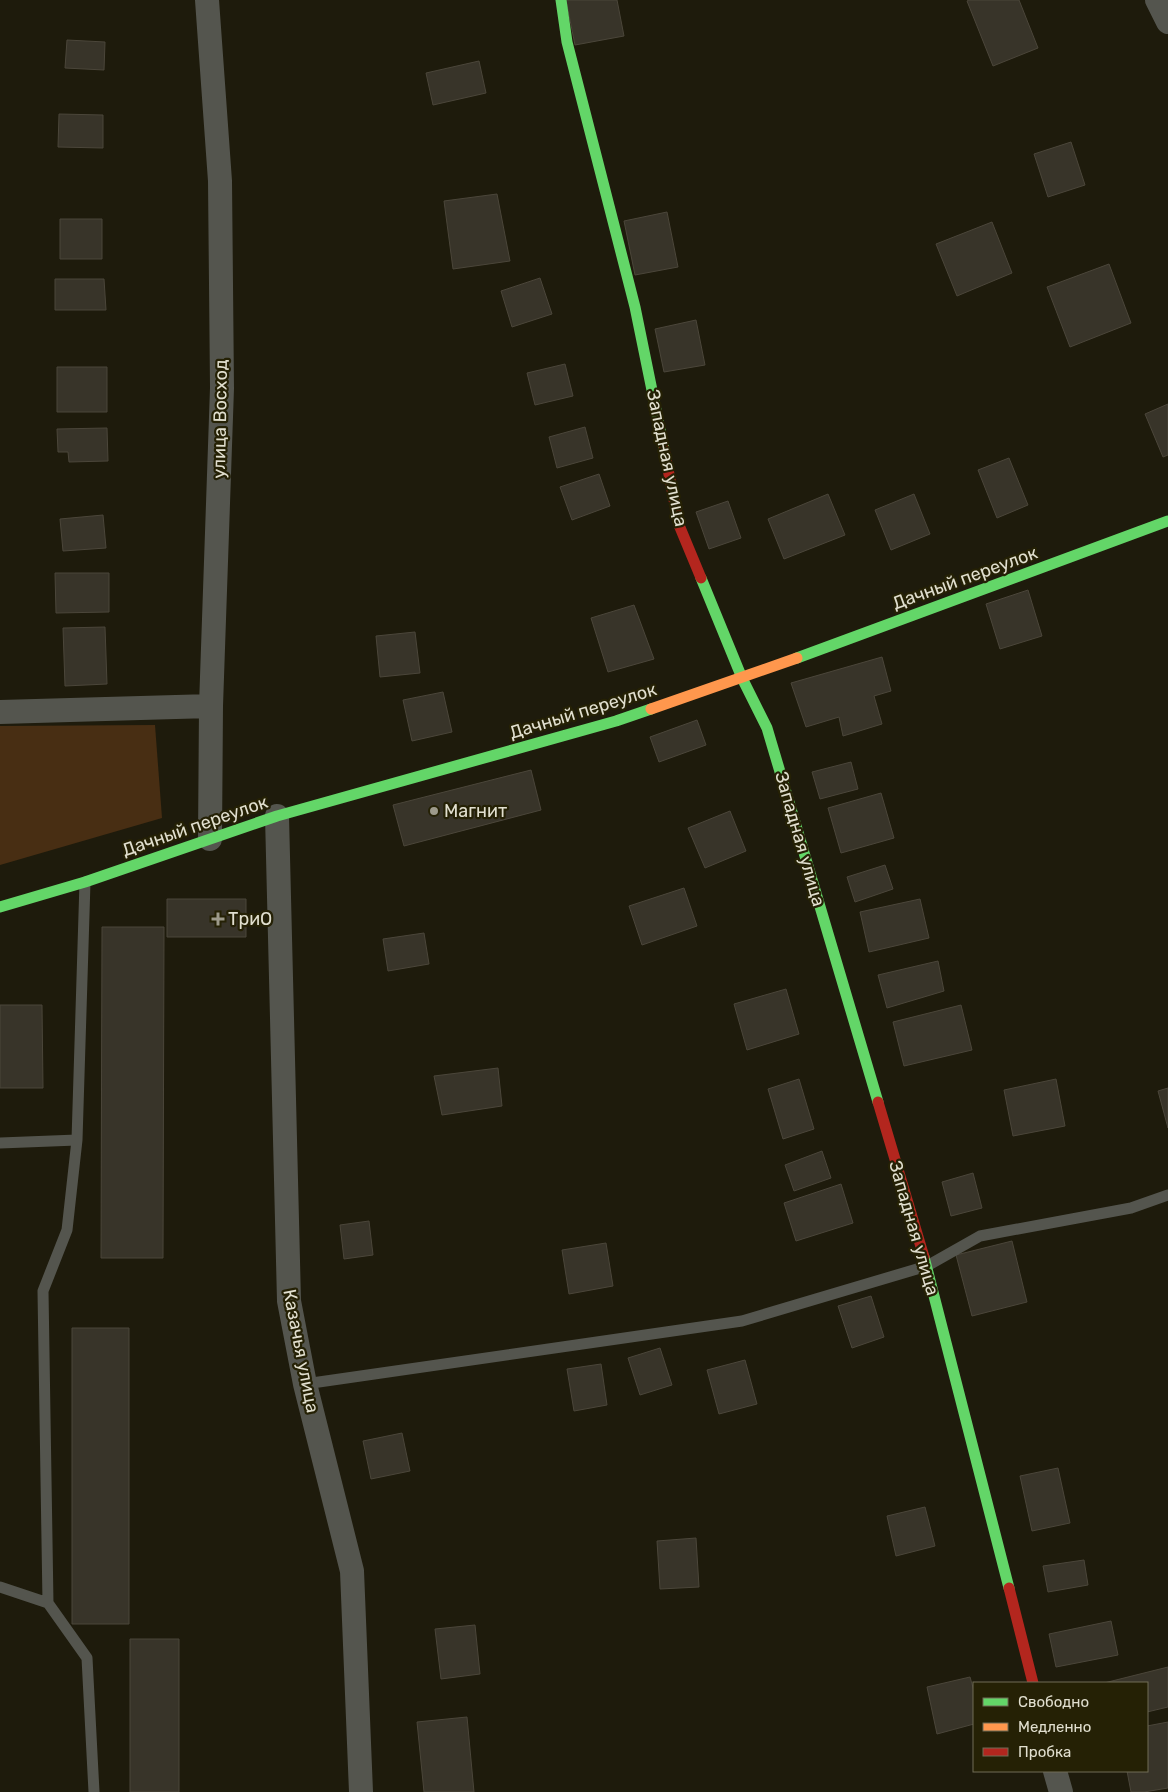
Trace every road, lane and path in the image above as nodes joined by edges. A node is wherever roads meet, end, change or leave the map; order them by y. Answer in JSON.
{"nodes":[{"id":1,"x":207,"y":0,"type":"edge"},
{"id":2,"x":561,"y":0,"type":"edge"},
{"id":3,"x":1156,"y":0,"type":"edge"},
{"id":4,"x":1168,"y":22,"type":"edge"},
{"id":5,"x":1168,"y":521,"type":"edge"},
{"id":6,"x":742,"y":678,"type":"junction"},
{"id":7,"x":211,"y":706,"type":"junction"},
{"id":8,"x":0,"y":712,"type":"edge"},
{"id":9,"x":277,"y":816,"type":"junction"},
{"id":10,"x":210,"y":839,"type":"junction"},
{"id":11,"x":85,"y":882,"type":"junction"},
{"id":12,"x":0,"y":907,"type":"edge"},
{"id":13,"x":78,"y":1140,"type":"junction"},
{"id":14,"x":0,"y":1143,"type":"edge"},
{"id":15,"x":1168,"y":1196,"type":"edge"},
{"id":16,"x":926,"y":1266,"type":"junction"},
{"id":17,"x":305,"y":1384,"type":"junction"},
{"id":18,"x":0,"y":1587,"type":"edge"},
{"id":19,"x":48,"y":1603,"type":"junction"},
{"id":20,"x":1033,"y":1682,"type":"edge"},
{"id":21,"x":1056,"y":1772,"type":"edge"},
{"id":22,"x":94,"y":1792,"type":"edge"},
{"id":23,"x":361,"y":1792,"type":"edge"},
{"id":24,"x":1061,"y":1792,"type":"edge"}],
"edges":[{"from":1,"to":7,"type":"street","name":"улица Восход"},
{"from":2,"to":6,"type":"street","name":"Западная улица"},
{"from":3,"to":4,"type":"street"},
{"from":5,"to":6,"type":"street","name":"Дачный переулок"},
{"from":6,"to":9,"type":"street","name":"Дачный переулок"},
{"from":6,"to":16,"type":"street","name":"Западная улица"},
{"from":7,"to":8,"type":"street"},
{"from":7,"to":10,"type":"street","name":"улица Восход"},
{"from":9,"to":10,"type":"street","name":"Дачный переулок"},
{"from":9,"to":17,"type":"street","name":"Казачья улица"},
{"from":10,"to":11,"type":"street","name":"Дачный переулок"},
{"from":11,"to":12,"type":"street","name":"Дачный переулок"},
{"from":11,"to":13,"type":"lane"},
{"from":13,"to":14,"type":"lane"},
{"from":13,"to":19,"type":"lane"},
{"from":15,"to":16,"type":"lane"},
{"from":16,"to":17,"type":"lane"},
{"from":16,"to":20,"type":"street","name":"Западная улица"},
{"from":17,"to":23,"type":"street","name":"Казачья улица"},
{"from":18,"to":19,"type":"lane"},
{"from":19,"to":22,"type":"lane"},
{"from":21,"to":24,"type":"street"}]}
